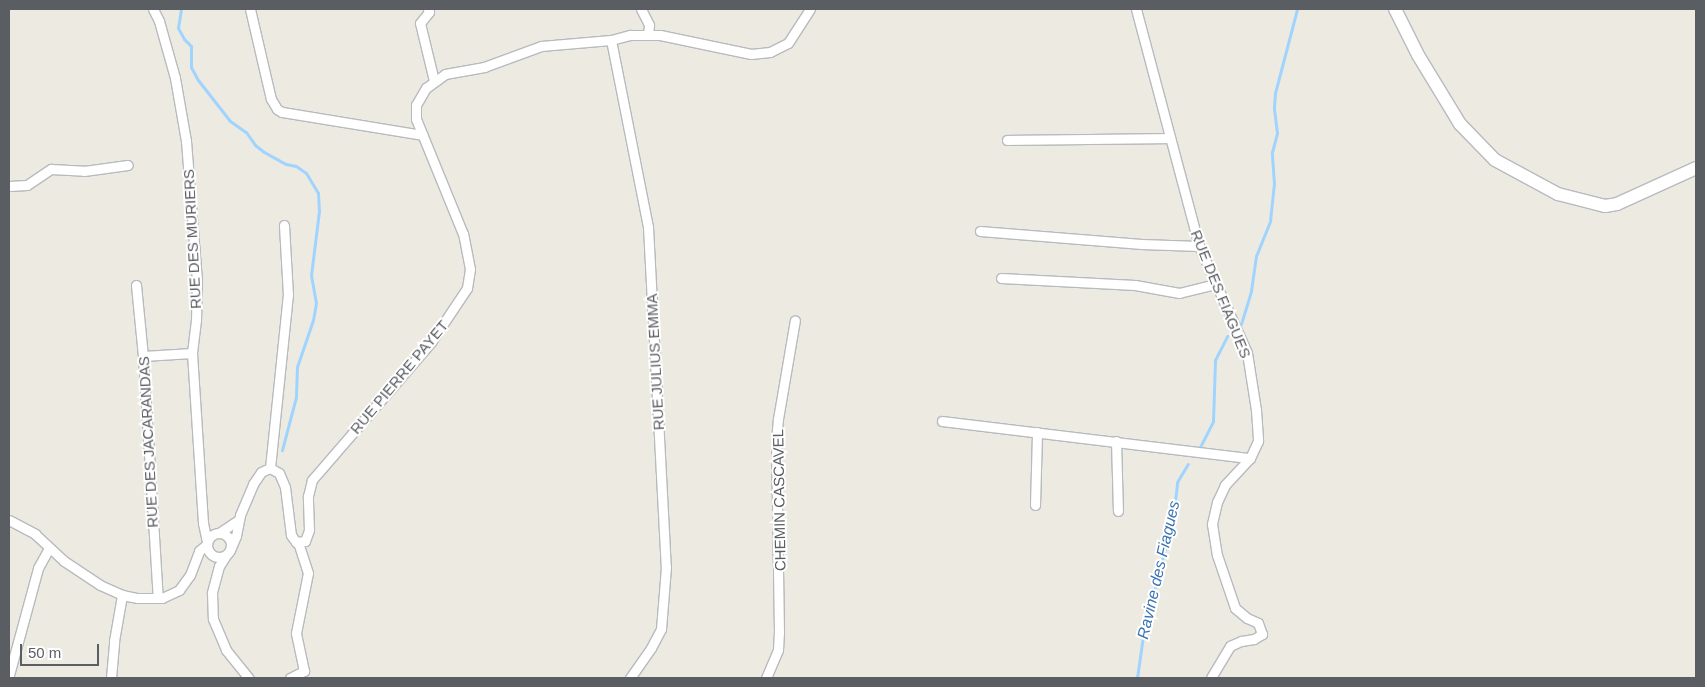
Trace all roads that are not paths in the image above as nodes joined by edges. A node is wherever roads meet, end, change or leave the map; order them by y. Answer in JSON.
{"nodes":[{"id":1,"x":153,"y":9,"type":"edge"},
{"id":2,"x":250,"y":9,"type":"edge"},
{"id":3,"x":428,"y":9,"type":"edge"},
{"id":4,"x":641,"y":9,"type":"edge"},
{"id":5,"x":810,"y":9,"type":"edge"},
{"id":6,"x":1136,"y":9,"type":"edge"},
{"id":7,"x":1395,"y":9,"type":"edge"},
{"id":8,"x":648,"y":34,"type":"junction"},
{"id":9,"x":611,"y":40,"type":"junction"},
{"id":10,"x":434,"y":81,"type":"junction"},
{"id":11,"x":422,"y":135,"type":"junction"},
{"id":12,"x":1170,"y":138,"type":"junction"},
{"id":13,"x":1007,"y":140,"type":"dead end"},
{"id":14,"x":128,"y":166,"type":"dead end"},
{"id":15,"x":1696,"y":168,"type":"edge"},
{"id":16,"x":9,"y":186,"type":"edge"},
{"id":17,"x":284,"y":225,"type":"dead end"},
{"id":18,"x":980,"y":231,"type":"dead end"},
{"id":19,"x":1200,"y":246,"type":"junction"},
{"id":20,"x":1001,"y":278,"type":"dead end"},
{"id":21,"x":1215,"y":284,"type":"junction"},
{"id":22,"x":136,"y":285,"type":"dead end"},
{"id":23,"x":795,"y":320,"type":"dead end"},
{"id":24,"x":192,"y":353,"type":"junction"},
{"id":25,"x":143,"y":356,"type":"junction"},
{"id":26,"x":942,"y":420,"type":"dead end"},
{"id":27,"x":1037,"y":432,"type":"junction"},
{"id":28,"x":1116,"y":441,"type":"junction"},
{"id":29,"x":1250,"y":458,"type":"junction"},
{"id":30,"x":270,"y":468,"type":"junction"},
{"id":31,"x":1035,"y":505,"type":"dead end"},
{"id":32,"x":1118,"y":511,"type":"dead end"},
{"id":33,"x":9,"y":520,"type":"edge"},
{"id":34,"x":238,"y":520,"type":"junction"},
{"id":35,"x":218,"y":534,"type":"junction"},
{"id":36,"x":206,"y":540,"type":"junction"},
{"id":37,"x":298,"y":543,"type":"junction"},
{"id":38,"x":49,"y":548,"type":"junction"},
{"id":39,"x":228,"y":552,"type":"junction"},
{"id":40,"x":213,"y":556,"type":"junction"},
{"id":41,"x":195,"y":560,"type":"junction"},
{"id":42,"x":220,"y":566,"type":"junction"},
{"id":43,"x":122,"y":595,"type":"junction"},
{"id":44,"x":158,"y":598,"type":"junction"},
{"id":45,"x":9,"y":675,"type":"edge"},
{"id":46,"x":111,"y":678,"type":"edge"},
{"id":47,"x":249,"y":678,"type":"edge"},
{"id":48,"x":290,"y":678,"type":"edge"},
{"id":49,"x":630,"y":678,"type":"edge"},
{"id":50,"x":766,"y":678,"type":"edge"},
{"id":51,"x":1211,"y":678,"type":"edge"}],
"edges":[{"from":1,"to":24,"type":"street","name":"RUE DES MURIERS"},
{"from":2,"to":11,"type":"street"},
{"from":3,"to":10,"type":"street"},
{"from":4,"to":8,"type":"street"},
{"from":5,"to":8,"type":"street","name":"RUE PIERRE PAYET"},
{"from":6,"to":12,"type":"street","name":"RUE DES FIAGUES"},
{"from":7,"to":15,"type":"main road"},
{"from":8,"to":9,"type":"street","name":"RUE PIERRE PAYET"},
{"from":9,"to":10,"type":"street","name":"RUE PIERRE PAYET"},
{"from":9,"to":49,"type":"street","name":"RUE JULIUS EMMA"},
{"from":10,"to":11,"type":"street","name":"RUE PIERRE PAYET"},
{"from":11,"to":37,"type":"street","name":"RUE PIERRE PAYET"},
{"from":12,"to":13,"type":"street"},
{"from":12,"to":19,"type":"street","name":"RUE DES FIAGUES"},
{"from":14,"to":16,"type":"street"},
{"from":17,"to":30,"type":"street"},
{"from":18,"to":19,"type":"street"},
{"from":19,"to":21,"type":"street","name":"RUE DES FIAGUES"},
{"from":20,"to":21,"type":"street"},
{"from":21,"to":29,"type":"street","name":"RUE DES FIAGUES"},
{"from":22,"to":25,"type":"street","name":"RUE DES JACARANDAS"},
{"from":23,"to":50,"type":"street","name":"CHEMIN CASCAVEL"},
{"from":24,"to":25,"type":"street"},
{"from":24,"to":36,"type":"street","name":"RUE DES MURIERS"},
{"from":25,"to":44,"type":"street","name":"RUE DES JACARANDAS"},
{"from":26,"to":27,"type":"street"},
{"from":27,"to":28,"type":"street"},
{"from":27,"to":31,"type":"street"},
{"from":28,"to":29,"type":"street"},
{"from":28,"to":32,"type":"street"},
{"from":29,"to":51,"type":"street","name":"RUE DES FIAGUES"},
{"from":30,"to":34,"type":"street"},
{"from":30,"to":37,"type":"street"},
{"from":33,"to":38,"type":"street"},
{"from":34,"to":35,"type":"street"},
{"from":34,"to":39,"type":"street"},
{"from":35,"to":36,"type":"street"},
{"from":35,"to":39,"type":"street"},
{"from":36,"to":40,"type":"street"},
{"from":36,"to":41,"type":"street"},
{"from":37,"to":48,"type":"street"},
{"from":38,"to":43,"type":"street"},
{"from":38,"to":45,"type":"street"},
{"from":39,"to":40,"type":"street"},
{"from":39,"to":42,"type":"street"},
{"from":40,"to":41,"type":"street"},
{"from":40,"to":42,"type":"street"},
{"from":41,"to":44,"type":"street"},
{"from":42,"to":47,"type":"street"},
{"from":43,"to":44,"type":"street"},
{"from":43,"to":46,"type":"street"}]}
